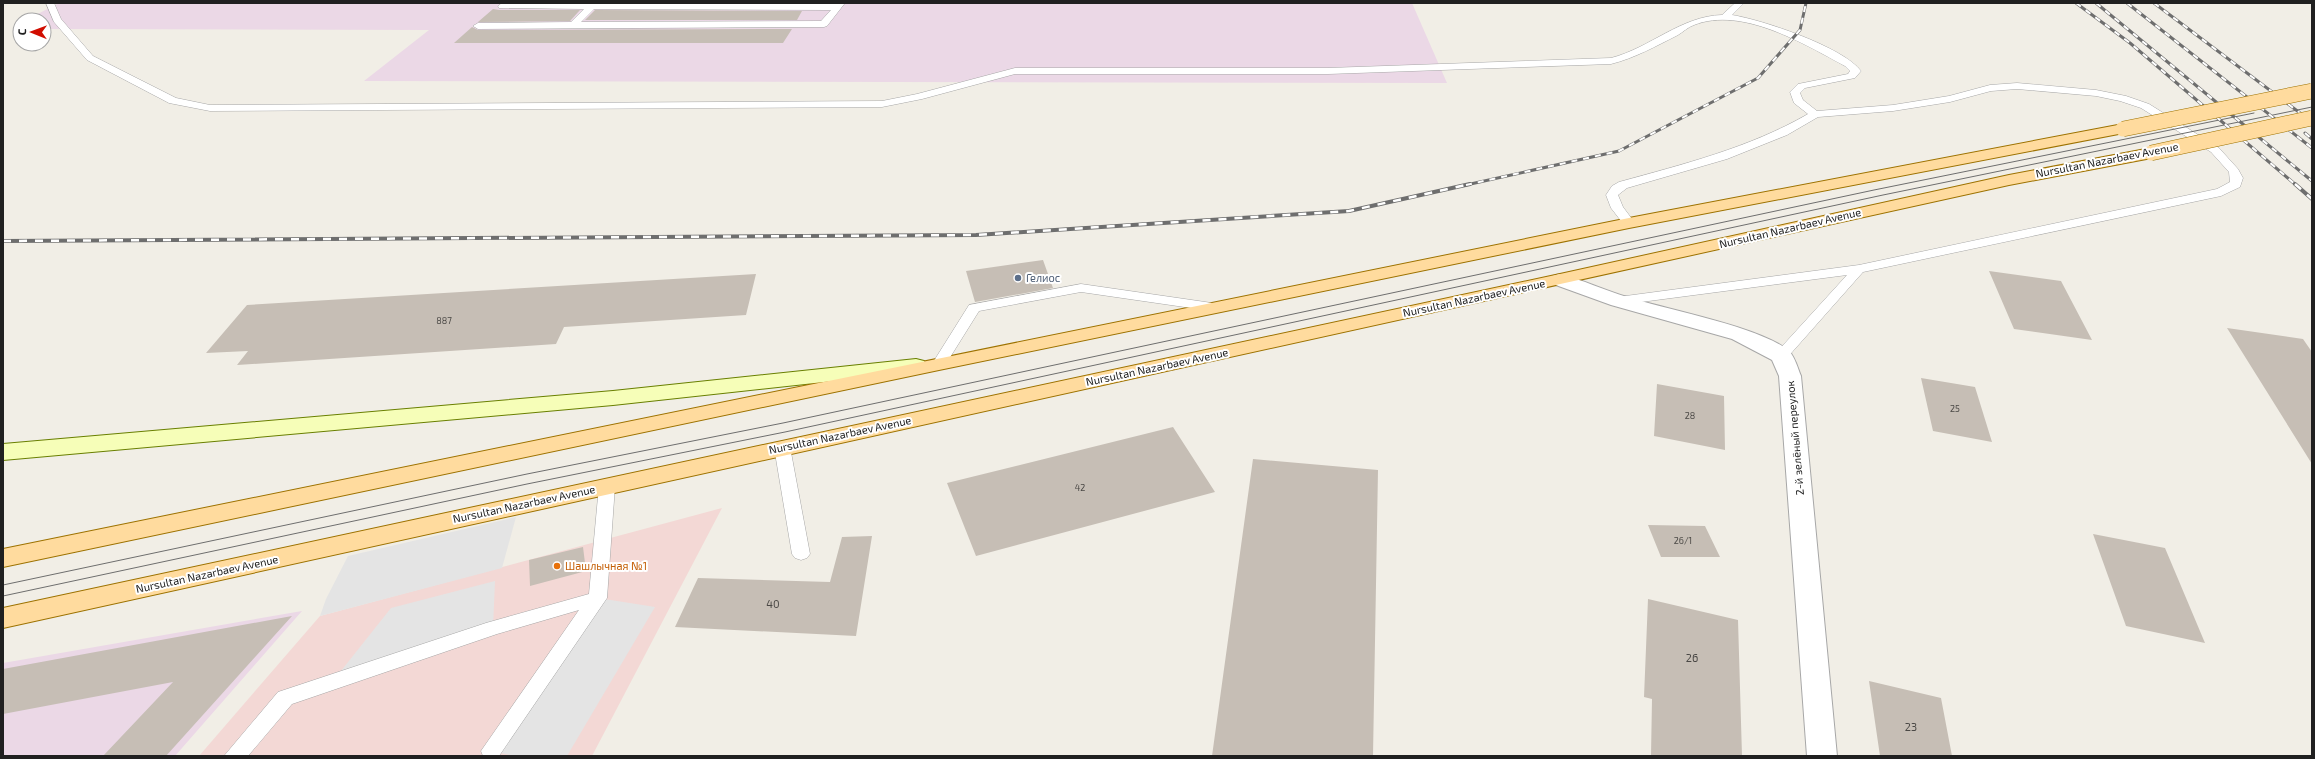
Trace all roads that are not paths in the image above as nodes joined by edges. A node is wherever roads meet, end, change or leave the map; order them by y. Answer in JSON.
{"nodes":[{"id":1,"x":50,"y":3,"type":"edge"},
{"id":2,"x":1740,"y":3,"type":"edge"},
{"id":3,"x":629,"y":4,"type":"edge"},
{"id":4,"x":840,"y":5,"type":"edge"},
{"id":5,"x":502,"y":6,"type":"dead end"},
{"id":6,"x":592,"y":6,"type":"junction"},
{"id":7,"x":1724,"y":18,"type":"junction"},
{"id":8,"x":573,"y":25,"type":"junction"},
{"id":9,"x":478,"y":26,"type":"dead end"},
{"id":10,"x":2312,"y":90,"type":"edge"},
{"id":11,"x":1794,"y":92,"type":"junction"},
{"id":12,"x":1813,"y":95,"type":"dead end"},
{"id":13,"x":1815,"y":114,"type":"junction"},
{"id":14,"x":2312,"y":118,"type":"edge"},
{"id":15,"x":1629,"y":224,"type":"junction"},
{"id":16,"x":1859,"y":269,"type":"junction"},
{"id":17,"x":1560,"y":280,"type":"junction"},
{"id":18,"x":1618,"y":301,"type":"junction"},
{"id":19,"x":1219,"y":308,"type":"junction"},
{"id":20,"x":1781,"y":356,"type":"junction"},
{"id":21,"x":939,"y":364,"type":"junction"},
{"id":22,"x":782,"y":448,"type":"junction"},
{"id":23,"x":3,"y":452,"type":"edge"},
{"id":24,"x":608,"y":486,"type":"junction"},
{"id":25,"x":801,"y":554,"type":"dead end"},
{"id":26,"x":3,"y":558,"type":"edge"},
{"id":27,"x":598,"y":598,"type":"junction"},
{"id":28,"x":3,"y":618,"type":"edge"},
{"id":29,"x":490,"y":751,"type":"dead end"},
{"id":30,"x":235,"y":756,"type":"edge"},
{"id":31,"x":1822,"y":756,"type":"edge"}],
"edges":[{"from":1,"to":7,"type":"lane"},
{"from":2,"to":7,"type":"lane"},
{"from":3,"to":4,"type":"lane"},
{"from":3,"to":6,"type":"lane"},
{"from":4,"to":8,"type":"lane"},
{"from":5,"to":6,"type":"lane"},
{"from":6,"to":8,"type":"lane"},
{"from":7,"to":11,"type":"lane"},
{"from":8,"to":9,"type":"lane"},
{"from":10,"to":15,"type":"main road","bridge":true},
{"from":11,"to":12,"type":"lane"},
{"from":11,"to":13,"type":"lane"},
{"from":13,"to":15,"type":"lane"},
{"from":13,"to":16,"type":"lane"},
{"from":14,"to":17,"type":"main road","name":"Nursultan Nazarbaev Avenue","bridge":true},
{"from":15,"to":19,"type":"main road"},
{"from":16,"to":18,"type":"lane"},
{"from":16,"to":20,"type":"lane"},
{"from":17,"to":18,"type":"street"},
{"from":17,"to":22,"type":"main road","name":"Nursultan Nazarbaev Avenue"},
{"from":18,"to":20,"type":"street"},
{"from":19,"to":21,"type":"main road"},
{"from":19,"to":21,"type":"lane"},
{"from":20,"to":31,"type":"street","name":"2-й зелёный переулок"},
{"from":21,"to":23,"type":"main road"},
{"from":21,"to":26,"type":"main road"},
{"from":22,"to":24,"type":"main road","name":"Nursultan Nazarbaev Avenue"},
{"from":22,"to":25,"type":"lane"},
{"from":24,"to":27,"type":"lane"},
{"from":24,"to":28,"type":"main road","name":"Nursultan Nazarbaev Avenue"},
{"from":27,"to":29,"type":"lane"},
{"from":27,"to":30,"type":"lane"}]}
